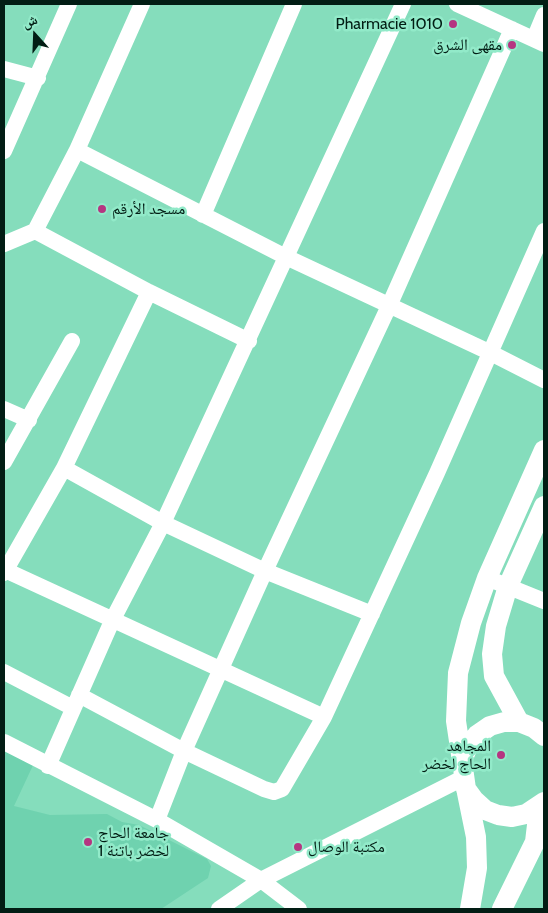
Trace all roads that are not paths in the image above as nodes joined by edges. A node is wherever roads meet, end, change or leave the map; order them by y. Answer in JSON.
{"nodes":[{"id":1,"x":69,"y":4,"type":"edge"},
{"id":2,"x":142,"y":4,"type":"edge"},
{"id":3,"x":294,"y":4,"type":"edge"},
{"id":4,"x":403,"y":4,"type":"edge"},
{"id":5,"x":457,"y":4,"type":"edge"},
{"id":6,"x":544,"y":15,"type":"edge"},
{"id":7,"x":512,"y":29,"type":"junction"},
{"id":8,"x":539,"y":42,"type":"edge"},
{"id":9,"x":4,"y":69,"type":"edge"},
{"id":10,"x":38,"y":78,"type":"junction"},
{"id":11,"x":77,"y":150,"type":"junction"},
{"id":12,"x":4,"y":151,"type":"edge"},
{"id":13,"x":203,"y":215,"type":"junction"},
{"id":14,"x":35,"y":231,"type":"junction"},
{"id":15,"x":544,"y":231,"type":"edge"},
{"id":16,"x":4,"y":244,"type":"edge"},
{"id":17,"x":286,"y":257,"type":"junction"},
{"id":18,"x":149,"y":292,"type":"junction"},
{"id":19,"x":389,"y":306,"type":"junction"},
{"id":20,"x":72,"y":341,"type":"dead end"},
{"id":21,"x":249,"y":341,"type":"junction"},
{"id":22,"x":489,"y":352,"type":"junction"},
{"id":23,"x":544,"y":380,"type":"edge"},
{"id":24,"x":4,"y":409,"type":"edge"},
{"id":25,"x":29,"y":420,"type":"junction"},
{"id":26,"x":544,"y":450,"type":"edge"},
{"id":27,"x":4,"y":462,"type":"edge"},
{"id":28,"x":64,"y":468,"type":"junction"},
{"id":29,"x":544,"y":506,"type":"edge"},
{"id":30,"x":163,"y":523,"type":"junction"},
{"id":31,"x":265,"y":570,"type":"junction"},
{"id":32,"x":5,"y":572,"type":"edge"},
{"id":33,"x":487,"y":578,"type":"junction"},
{"id":34,"x":508,"y":586,"type":"junction"},
{"id":35,"x":544,"y":601,"type":"edge"},
{"id":36,"x":372,"y":614,"type":"junction"},
{"id":37,"x":112,"y":621,"type":"junction"},
{"id":38,"x":221,"y":669,"type":"junction"},
{"id":39,"x":4,"y":672,"type":"edge"},
{"id":40,"x":76,"y":702,"type":"junction"},
{"id":41,"x":324,"y":717,"type":"junction"},
{"id":42,"x":535,"y":727,"type":"edge"},
{"id":43,"x":4,"y":742,"type":"edge"},
{"id":44,"x":184,"y":751,"type":"junction"},
{"id":45,"x":48,"y":766,"type":"junction"},
{"id":46,"x":464,"y":776,"type":"junction"},
{"id":47,"x":541,"y":805,"type":"edge"},
{"id":48,"x":157,"y":820,"type":"junction"},
{"id":49,"x":261,"y":880,"type":"junction"},
{"id":50,"x":219,"y":909,"type":"edge"},
{"id":51,"x":299,"y":909,"type":"edge"},
{"id":52,"x":470,"y":909,"type":"edge"},
{"id":53,"x":502,"y":909,"type":"edge"}],
"edges":[{"from":1,"to":10,"type":"street"},
{"from":2,"to":11,"type":"street"},
{"from":3,"to":13,"type":"street"},
{"from":4,"to":17,"type":"street"},
{"from":5,"to":7,"type":"street"},
{"from":6,"to":8,"type":"street"},
{"from":7,"to":8,"type":"street"},
{"from":7,"to":19,"type":"street"},
{"from":9,"to":10,"type":"street"},
{"from":10,"to":12,"type":"street"},
{"from":11,"to":13,"type":"street"},
{"from":11,"to":14,"type":"street"},
{"from":13,"to":17,"type":"street"},
{"from":14,"to":16,"type":"street"},
{"from":14,"to":18,"type":"street"},
{"from":15,"to":22,"type":"street"},
{"from":17,"to":19,"type":"street"},
{"from":17,"to":21,"type":"street"},
{"from":18,"to":21,"type":"street"},
{"from":18,"to":28,"type":"street"},
{"from":19,"to":22,"type":"street"},
{"from":19,"to":31,"type":"street"},
{"from":20,"to":25,"type":"street"},
{"from":21,"to":30,"type":"street"},
{"from":22,"to":23,"type":"street"},
{"from":22,"to":36,"type":"street"},
{"from":24,"to":25,"type":"street"},
{"from":25,"to":27,"type":"street"},
{"from":26,"to":33,"type":"main road"},
{"from":28,"to":30,"type":"street"},
{"from":28,"to":32,"type":"street"},
{"from":29,"to":34,"type":"main road"},
{"from":30,"to":31,"type":"street"},
{"from":30,"to":37,"type":"street"},
{"from":31,"to":36,"type":"street"},
{"from":31,"to":38,"type":"street"},
{"from":32,"to":37,"type":"street"},
{"from":33,"to":34,"type":"street"},
{"from":33,"to":46,"type":"main road"},
{"from":34,"to":35,"type":"street"},
{"from":34,"to":42,"type":"main road"},
{"from":36,"to":41,"type":"street"},
{"from":37,"to":38,"type":"street"},
{"from":37,"to":40,"type":"street"},
{"from":38,"to":41,"type":"street"},
{"from":38,"to":44,"type":"street"},
{"from":39,"to":40,"type":"street"},
{"from":40,"to":44,"type":"street"},
{"from":40,"to":45,"type":"street"},
{"from":41,"to":44,"type":"street"},
{"from":42,"to":46,"type":"main road"},
{"from":43,"to":45,"type":"street"},
{"from":44,"to":48,"type":"street"},
{"from":45,"to":48,"type":"street"},
{"from":46,"to":47,"type":"main road"},
{"from":46,"to":49,"type":"street"},
{"from":46,"to":52,"type":"main road"},
{"from":47,"to":53,"type":"main road"},
{"from":48,"to":49,"type":"street"},
{"from":49,"to":50,"type":"street"},
{"from":49,"to":51,"type":"street"}]}
